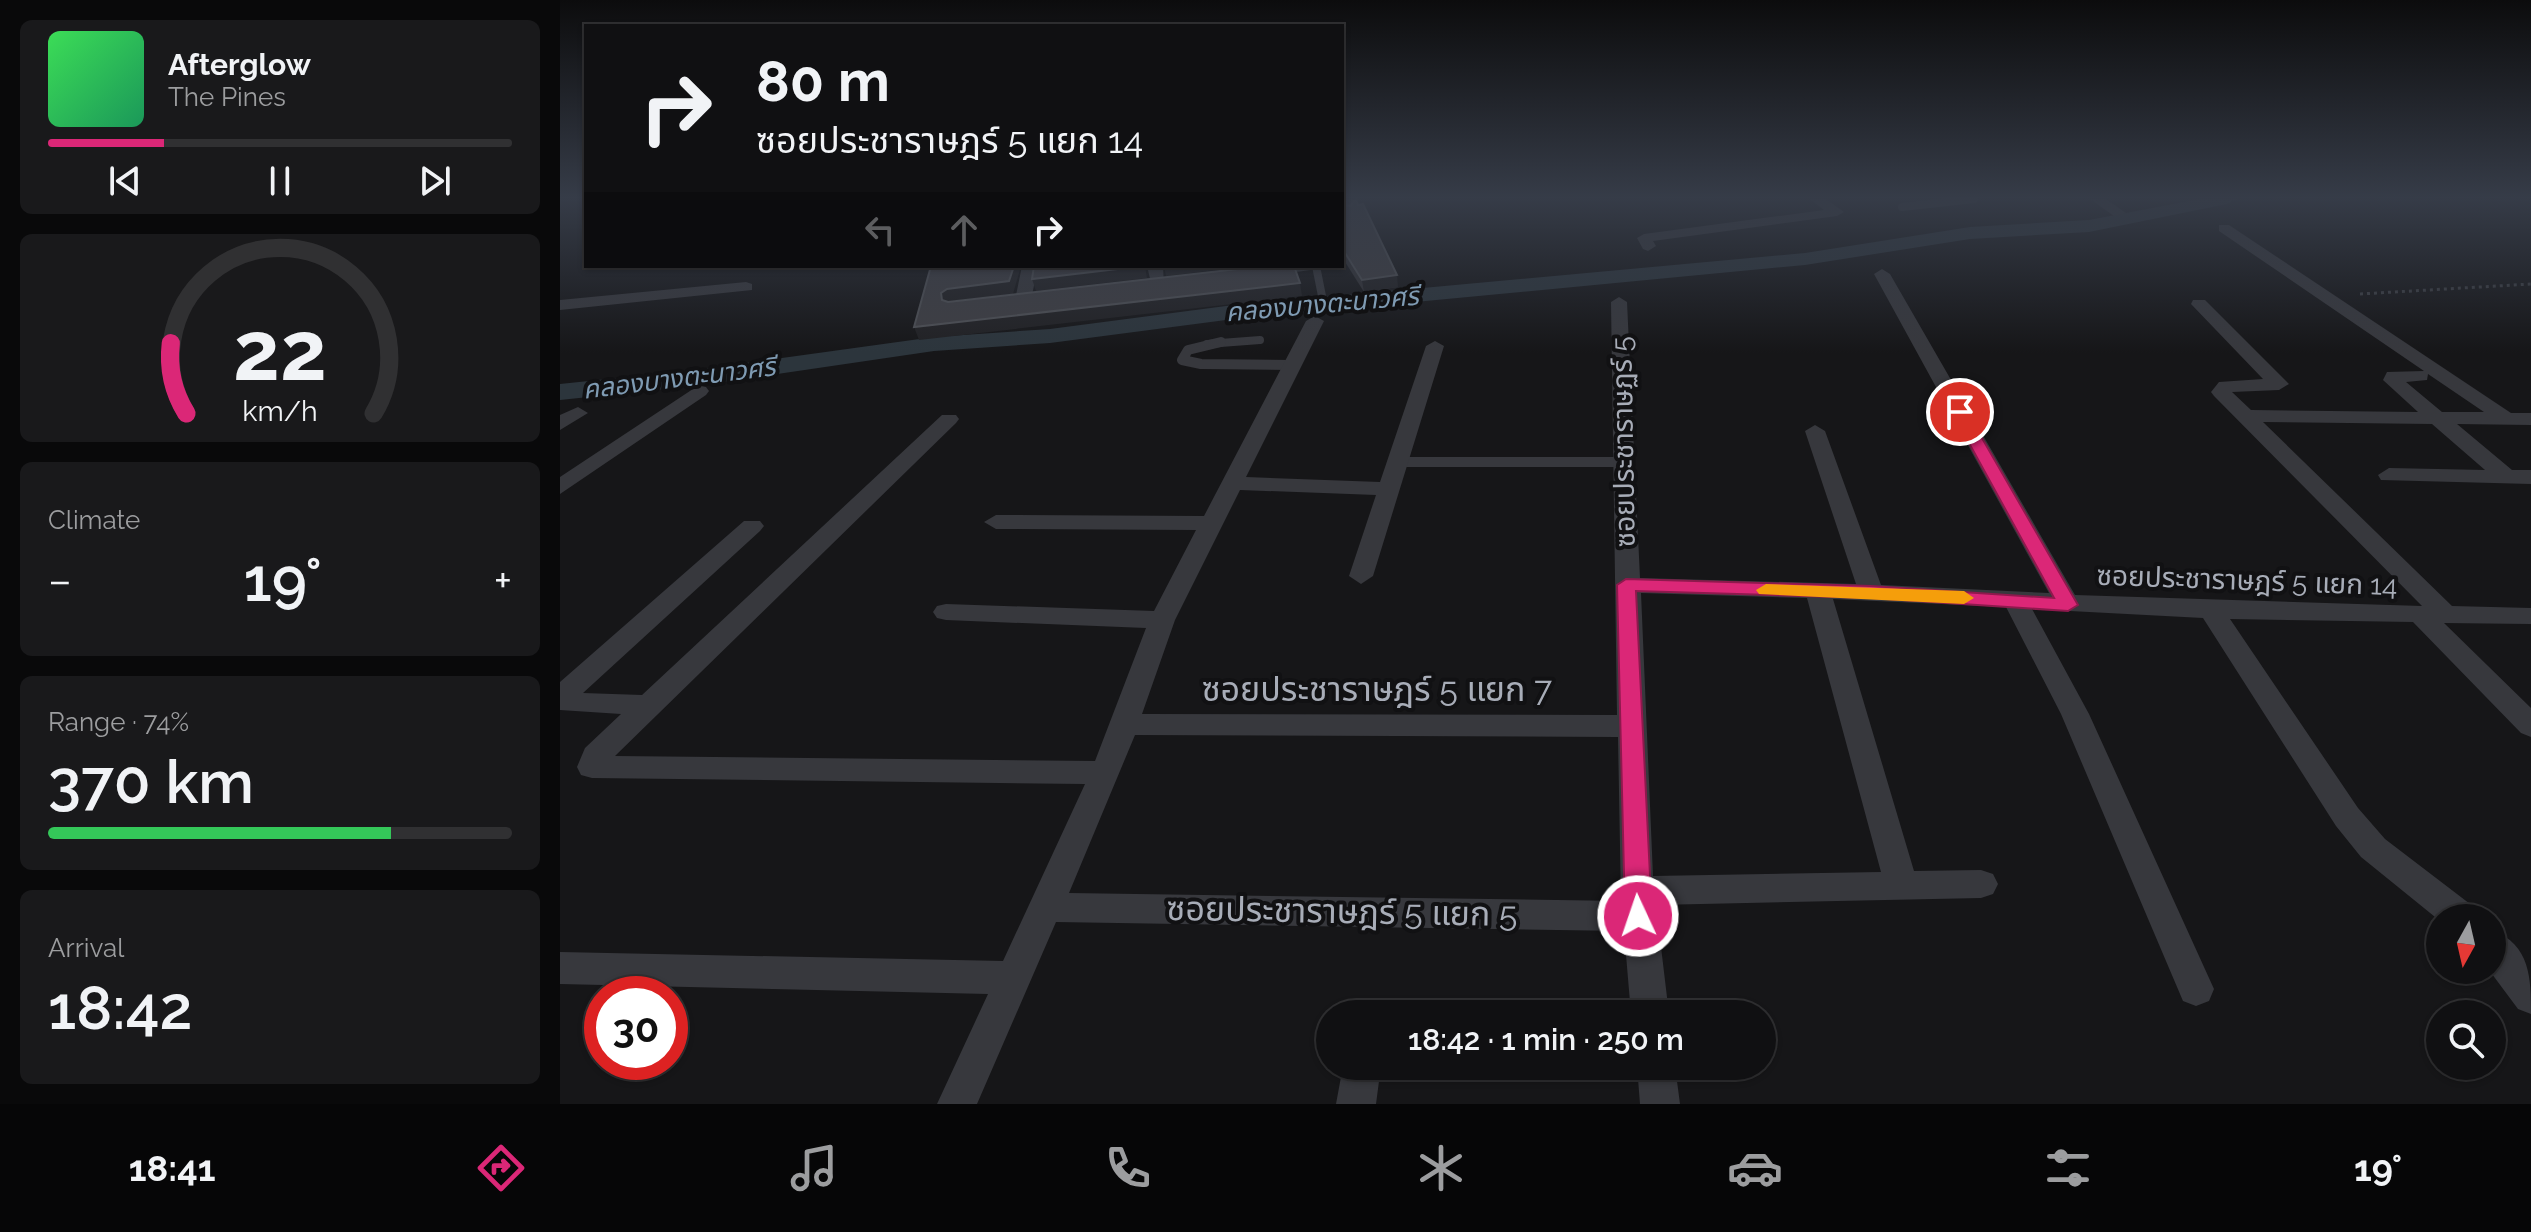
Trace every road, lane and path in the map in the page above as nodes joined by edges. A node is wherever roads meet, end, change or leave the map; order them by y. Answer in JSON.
{"nodes":[{"id":1,"x":2256,"y":251,"type":"edge"},
{"id":2,"x":1030,"y":268,"type":"edge"},
{"id":3,"x":1155,"y":268,"type":"edge"},
{"id":4,"x":1292,"y":268,"type":"edge"},
{"id":5,"x":1316,"y":268,"type":"edge"},
{"id":6,"x":1264,"y":271,"type":"edge"},
{"id":7,"x":1882,"y":274,"type":"dead end"},
{"id":8,"x":1158,"y":284,"type":"edge"},
{"id":9,"x":2531,"y":284,"type":"edge"},
{"id":10,"x":746,"y":287,"type":"dead end"},
{"id":11,"x":2320,"y":296,"type":"junction"},
{"id":12,"x":1023,"y":300,"type":"edge"},
{"id":13,"x":1619,"y":302,"type":"dead end"},
{"id":14,"x":2199,"y":304,"type":"dead end"},
{"id":15,"x":560,"y":305,"type":"edge"},
{"id":16,"x":1319,"y":308,"type":"joint"},
{"id":17,"x":1260,"y":340,"type":"dead end"},
{"id":18,"x":1435,"y":346,"type":"dead end"},
{"id":19,"x":1292,"y":365,"type":"junction"},
{"id":20,"x":2420,"y":376,"type":"dead end"},
{"id":21,"x":699,"y":391,"type":"dead end"},
{"id":22,"x":2245,"y":416,"type":"junction"},
{"id":23,"x":2433,"y":418,"type":"junction"},
{"id":24,"x":949,"y":419,"type":"dead end"},
{"id":25,"x":2507,"y":419,"type":"junction"},
{"id":26,"x":2531,"y":419,"type":"edge"},
{"id":27,"x":1815,"y":431,"type":"dead end"},
{"id":28,"x":1398,"y":462,"type":"junction"},
{"id":29,"x":1625,"y":462,"type":"junction"},
{"id":30,"x":2389,"y":475,"type":"dead end"},
{"id":31,"x":2507,"y":477,"type":"junction"},
{"id":32,"x":2531,"y":477,"type":"edge"},
{"id":33,"x":1229,"y":483,"type":"junction"},
{"id":34,"x":560,"y":487,"type":"edge"},
{"id":35,"x":1389,"y":489,"type":"junction"},
{"id":36,"x":996,"y":522,"type":"dead end"},
{"id":37,"x":1208,"y":523,"type":"junction"},
{"id":38,"x":752,"y":526,"type":"dead end"},
{"id":39,"x":1361,"y":576,"type":"dead end"},
{"id":40,"x":1626,"y":585,"type":"junction"},
{"id":41,"x":1818,"y":591,"type":"junction"},
{"id":42,"x":1871,"y":592,"type":"junction"},
{"id":43,"x":2015,"y":600,"type":"junction"},
{"id":44,"x":2068,"y":605,"type":"junction"},
{"id":45,"x":2211,"y":610,"type":"junction"},
{"id":46,"x":946,"y":612,"type":"dead end"},
{"id":47,"x":2433,"y":615,"type":"junction"},
{"id":48,"x":2531,"y":616,"type":"edge"},
{"id":49,"x":1162,"y":620,"type":"junction"},
{"id":50,"x":649,"y":705,"type":"junction"},
{"id":51,"x":1123,"y":724,"type":"junction"},
{"id":52,"x":1631,"y":726,"type":"junction"},
{"id":53,"x":2531,"y":726,"type":"edge"},
{"id":54,"x":1106,"y":773,"type":"junction"},
{"id":55,"x":1981,"y":884,"type":"dead end"},
{"id":56,"x":1901,"y":885,"type":"junction"},
{"id":57,"x":1638,"y":903,"type":"junction"},
{"id":58,"x":2444,"y":904,"type":"edge"},
{"id":59,"x":1045,"y":907,"type":"junction"},
{"id":60,"x":2506,"y":964,"type":"edge"},
{"id":61,"x":560,"y":968,"type":"edge"},
{"id":62,"x":1013,"y":978,"type":"junction"},
{"id":63,"x":2196,"y":989,"type":"dead end"},
{"id":64,"x":2531,"y":997,"type":"edge"},
{"id":65,"x":1648,"y":1000,"type":"edge"},
{"id":66,"x":1360,"y":1080,"type":"edge"},
{"id":67,"x":1657,"y":1080,"type":"edge"},
{"id":68,"x":957,"y":1104,"type":"edge"},
{"id":69,"x":1356,"y":1104,"type":"edge"},
{"id":70,"x":1660,"y":1104,"type":"edge"}],
"edges":[{"from":1,"to":11,"type":"street"},
{"from":2,"to":12,"type":"street"},
{"from":3,"to":8,"type":"street"},
{"from":4,"to":6,"type":"lane"},
{"from":5,"to":16,"type":"lane"},
{"from":7,"to":44,"type":"street"},
{"from":9,"to":11,"type":"path"},
{"from":10,"to":15,"type":"street"},
{"from":11,"to":25,"type":"street"},
{"from":13,"to":29,"type":"street","name":"ซอยประชาราษฏร์ 5"},
{"from":14,"to":22,"type":"street"},
{"from":16,"to":19,"type":"street"},
{"from":17,"to":19,"type":"lane"},
{"from":18,"to":28,"type":"street"},
{"from":19,"to":33,"type":"street"},
{"from":20,"to":23,"type":"street"},
{"from":21,"to":34,"type":"street"},
{"from":22,"to":23,"type":"street"},
{"from":22,"to":47,"type":"street"},
{"from":23,"to":25,"type":"street"},
{"from":23,"to":31,"type":"street"},
{"from":24,"to":50,"type":"street"},
{"from":25,"to":26,"type":"street"},
{"from":27,"to":42,"type":"street"},
{"from":28,"to":29,"type":"lane"},
{"from":28,"to":35,"type":"street"},
{"from":29,"to":40,"type":"street","name":"ซอยประชาราษฏร์ 5"},
{"from":30,"to":31,"type":"street"},
{"from":31,"to":32,"type":"street"},
{"from":33,"to":35,"type":"street"},
{"from":33,"to":37,"type":"street"},
{"from":35,"to":39,"type":"street"},
{"from":36,"to":37,"type":"street"},
{"from":37,"to":49,"type":"street"},
{"from":38,"to":50,"type":"street"},
{"from":40,"to":41,"type":"street","name":"ซอยประชาราษฎร์ 5 แยก 14"},
{"from":40,"to":52,"type":"street","name":"ซอยประชาราษฏร์ 5"},
{"from":41,"to":42,"type":"street","name":"ซอยประชาราษฎร์ 5 แยก 14"},
{"from":41,"to":56,"type":"street"},
{"from":42,"to":43,"type":"street","name":"ซอยประชาราษฎร์ 5 แยก 14"},
{"from":43,"to":44,"type":"street","name":"ซอยประชาราษฎร์ 5 แยก 14"},
{"from":43,"to":63,"type":"street"},
{"from":44,"to":45,"type":"street","name":"ซอยประชาราษฎร์ 5 แยก 14"},
{"from":45,"to":47,"type":"street","name":"ซอยประชาราษฎร์ 5 แยก 14"},
{"from":45,"to":58,"type":"street"},
{"from":46,"to":49,"type":"street"},
{"from":47,"to":48,"type":"street","name":"ซอยประชาราษฎร์ 5 แยก 14"},
{"from":47,"to":53,"type":"street"},
{"from":49,"to":51,"type":"street"},
{"from":50,"to":54,"type":"street"},
{"from":51,"to":52,"type":"street","name":"ซอยประชาราษฎร์ 5 แยก 7"},
{"from":51,"to":54,"type":"street"},
{"from":52,"to":57,"type":"street","name":"ซอยประชาราษฏร์ 5"},
{"from":54,"to":59,"type":"street"},
{"from":55,"to":56,"type":"street","name":"ซอยประชาราษฎร์ 5 แยก 5"},
{"from":56,"to":57,"type":"street","name":"ซอยประชาราษฎร์ 5 แยก 5"},
{"from":57,"to":59,"type":"street","name":"ซอยประชาราษฎร์ 5 แยก 5"},
{"from":57,"to":65,"type":"street","name":"ซอยประชาราษฏร์ 5"},
{"from":59,"to":62,"type":"street"},
{"from":60,"to":64,"type":"street"},
{"from":61,"to":62,"type":"street"},
{"from":62,"to":68,"type":"street"},
{"from":66,"to":69,"type":"street"},
{"from":67,"to":70,"type":"street"}]}
